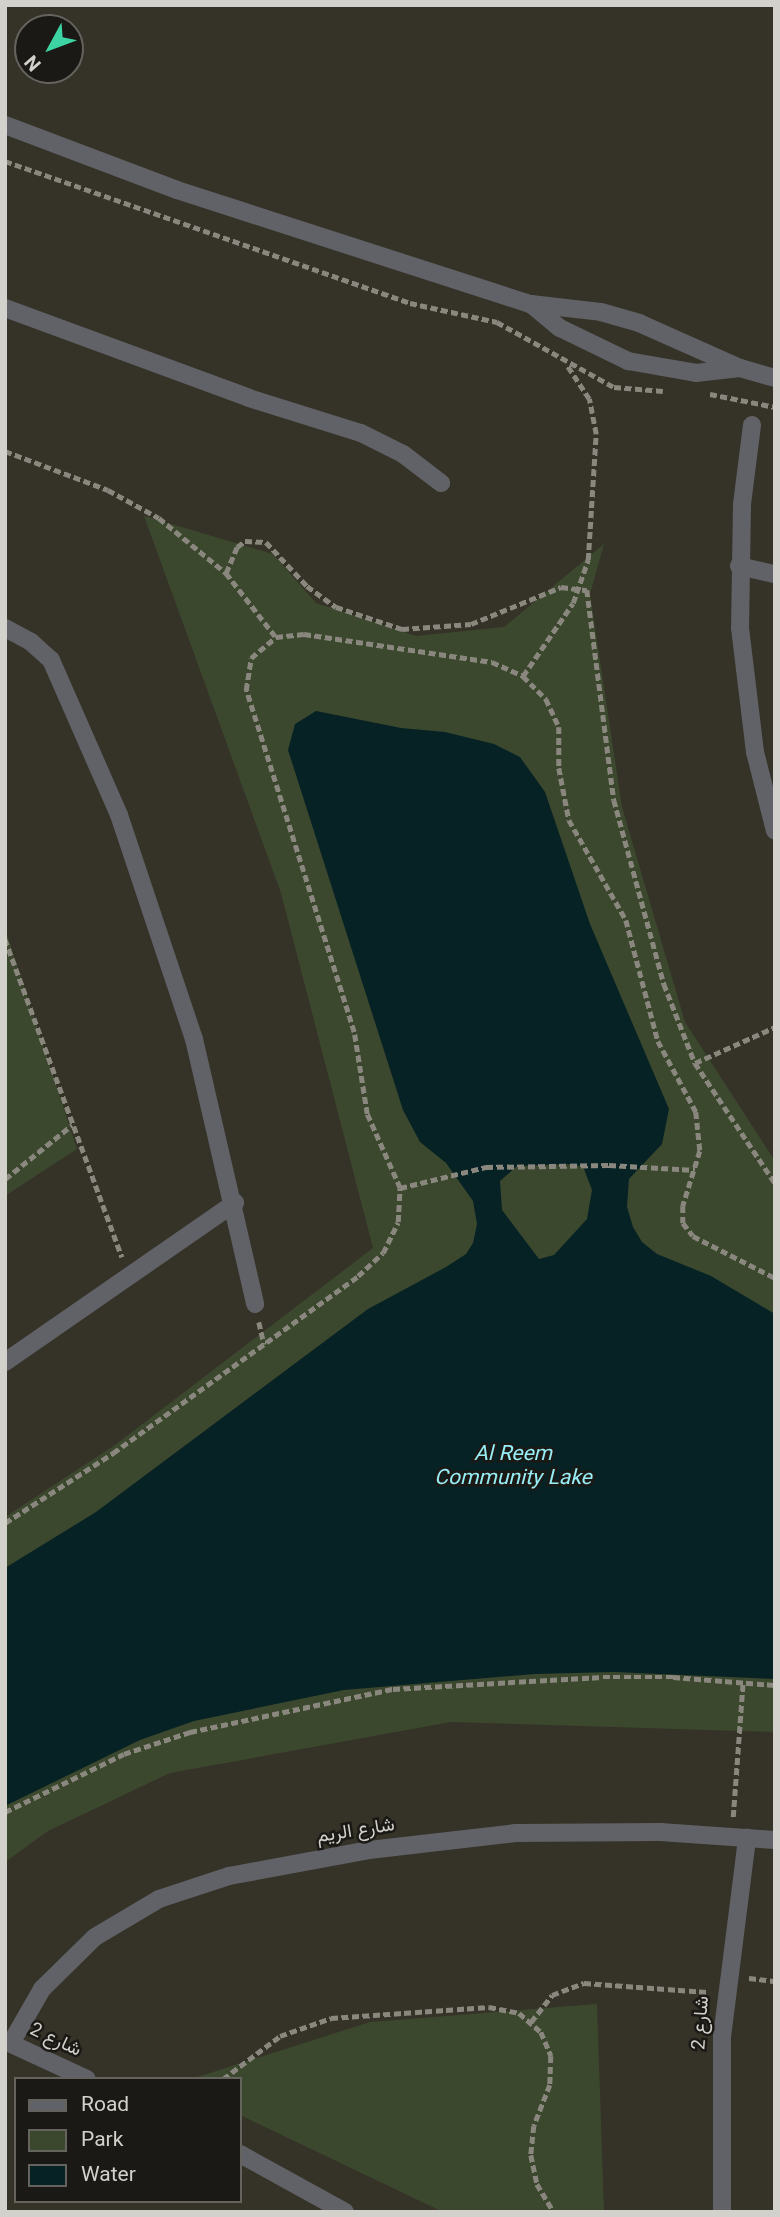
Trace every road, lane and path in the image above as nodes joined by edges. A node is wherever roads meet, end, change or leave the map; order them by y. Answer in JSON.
{"nodes":[{"id":1,"x":5,"y":125,"type":"edge"},
{"id":2,"x":5,"y":161,"type":"edge"},
{"id":3,"x":531,"y":303,"type":"junction"},
{"id":4,"x":5,"y":308,"type":"edge"},
{"id":5,"x":563,"y":360,"type":"junction"},
{"id":6,"x":740,"y":368,"type":"junction"},
{"id":7,"x":775,"y":378,"type":"edge"},
{"id":8,"x":667,"y":391,"type":"dead end"},
{"id":9,"x":706,"y":394,"type":"dead end"},
{"id":10,"x":775,"y":407,"type":"edge"},
{"id":11,"x":752,"y":425,"type":"dead end"},
{"id":12,"x":5,"y":452,"type":"edge"},
{"id":13,"x":441,"y":483,"type":"dead end"},
{"id":14,"x":739,"y":566,"type":"junction"},
{"id":15,"x":226,"y":573,"type":"junction"},
{"id":16,"x":775,"y":574,"type":"edge"},
{"id":17,"x":581,"y":587,"type":"junction"},
{"id":18,"x":5,"y":628,"type":"edge"},
{"id":19,"x":276,"y":636,"type":"junction"},
{"id":20,"x":523,"y":676,"type":"junction"},
{"id":21,"x":775,"y":831,"type":"edge"},
{"id":22,"x":5,"y":939,"type":"edge"},
{"id":23,"x":775,"y":1027,"type":"edge"},
{"id":24,"x":695,"y":1063,"type":"junction"},
{"id":25,"x":72,"y":1125,"type":"junction"},
{"id":26,"x":695,"y":1170,"type":"junction"},
{"id":27,"x":6,"y":1177,"type":"edge"},
{"id":28,"x":775,"y":1182,"type":"edge"},
{"id":29,"x":400,"y":1188,"type":"junction"},
{"id":30,"x":235,"y":1203,"type":"junction"},
{"id":31,"x":129,"y":1276,"type":"junction"},
{"id":32,"x":775,"y":1278,"type":"edge"},
{"id":33,"x":255,"y":1304,"type":"dead end"},
{"id":34,"x":5,"y":1362,"type":"edge"},
{"id":35,"x":5,"y":1523,"type":"edge"},
{"id":36,"x":743,"y":1682,"type":"junction"},
{"id":37,"x":775,"y":1685,"type":"edge"},
{"id":38,"x":5,"y":1812,"type":"edge"},
{"id":39,"x":739,"y":1837,"type":"junction"},
{"id":40,"x":775,"y":1840,"type":"edge"},
{"id":41,"x":775,"y":1981,"type":"edge"},
{"id":42,"x":725,"y":1993,"type":"junction"},
{"id":43,"x":531,"y":2022,"type":"junction"},
{"id":44,"x":8,"y":2042,"type":"edge"},
{"id":45,"x":83,"y":2077,"type":"edge"},
{"id":46,"x":226,"y":2077,"type":"edge"},
{"id":47,"x":242,"y":2155,"type":"edge"},
{"id":48,"x":345,"y":2212,"type":"edge"},
{"id":49,"x":554,"y":2212,"type":"edge"},
{"id":50,"x":722,"y":2212,"type":"edge"}],
"edges":[{"from":1,"to":3,"type":"street"},
{"from":2,"to":5,"type":"path"},
{"from":3,"to":6,"type":"street"},
{"from":3,"to":6,"type":"street"},
{"from":4,"to":13,"type":"street"},
{"from":5,"to":8,"type":"path"},
{"from":5,"to":17,"type":"path"},
{"from":6,"to":7,"type":"street"},
{"from":9,"to":10,"type":"path"},
{"from":11,"to":14,"type":"street"},
{"from":12,"to":15,"type":"path"},
{"from":14,"to":16,"type":"street"},
{"from":14,"to":21,"type":"street"},
{"from":15,"to":17,"type":"path"},
{"from":15,"to":19,"type":"path"},
{"from":17,"to":20,"type":"path"},
{"from":17,"to":24,"type":"path"},
{"from":18,"to":30,"type":"street"},
{"from":19,"to":20,"type":"path"},
{"from":19,"to":29,"type":"path"},
{"from":20,"to":26,"type":"path"},
{"from":22,"to":25,"type":"path"},
{"from":23,"to":24,"type":"path"},
{"from":24,"to":28,"type":"path"},
{"from":25,"to":27,"type":"path"},
{"from":25,"to":31,"type":"path"},
{"from":26,"to":29,"type":"path"},
{"from":26,"to":32,"type":"path"},
{"from":29,"to":35,"type":"path"},
{"from":30,"to":31,"type":"street"},
{"from":30,"to":33,"type":"street"},
{"from":31,"to":34,"type":"street"},
{"from":36,"to":37,"type":"path"},
{"from":36,"to":38,"type":"path"},
{"from":36,"to":39,"type":"path"},
{"from":39,"to":40,"type":"street","name":"شارع الريم"},
{"from":39,"to":42,"type":"street","name":"شارع 2"},
{"from":39,"to":44,"type":"street","name":"شارع الريم"},
{"from":41,"to":42,"type":"path"},
{"from":42,"to":43,"type":"path"},
{"from":42,"to":50,"type":"street","name":"شارع 2"},
{"from":43,"to":46,"type":"path"},
{"from":43,"to":49,"type":"path"},
{"from":44,"to":45,"type":"street","name":"شارع 2"},
{"from":47,"to":48,"type":"street"}]}
